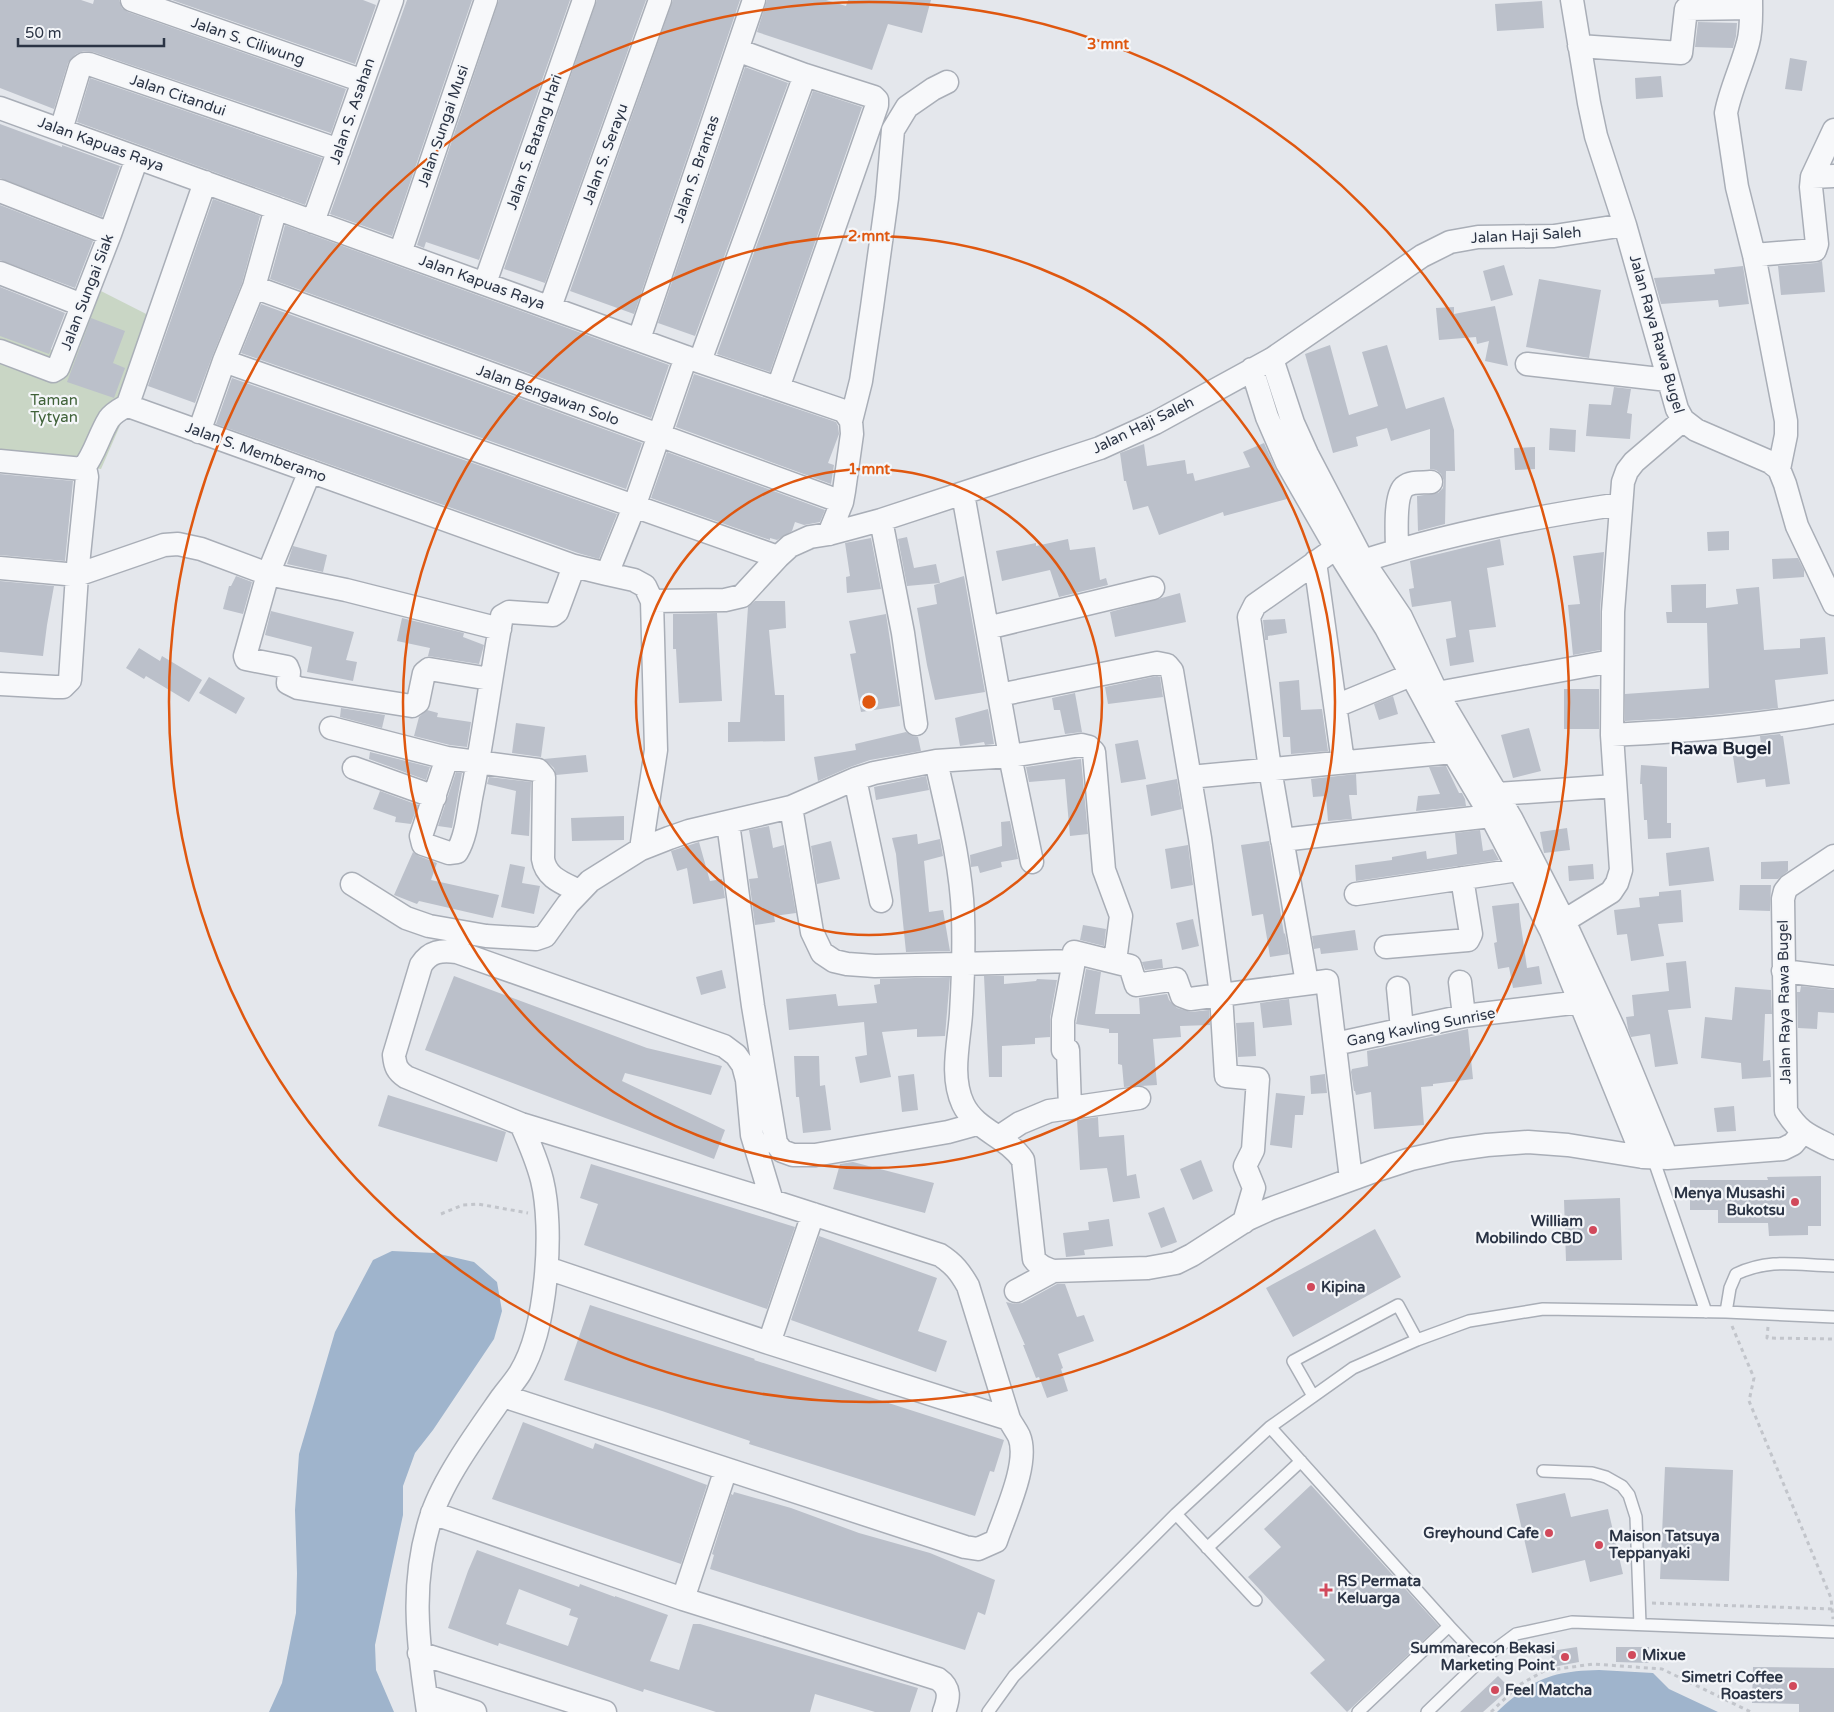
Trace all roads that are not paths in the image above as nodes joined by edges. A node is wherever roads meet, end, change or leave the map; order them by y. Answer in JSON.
{"nodes":[{"id":1,"x":132,"y":0,"type":"edge"},
{"id":2,"x":392,"y":0,"type":"edge"},
{"id":3,"x":486,"y":0,"type":"edge"},
{"id":4,"x":584,"y":0,"type":"edge"},
{"id":5,"x":660,"y":0,"type":"edge"},
{"id":6,"x":754,"y":0,"type":"edge"},
{"id":7,"x":1572,"y":0,"type":"edge"},
{"id":8,"x":1750,"y":4,"type":"edge"},
{"id":9,"x":1580,"y":46,"type":"junction"},
{"id":10,"x":737,"y":50,"type":"junction"},
{"id":11,"x":805,"y":75,"type":"junction"},
{"id":12,"x":363,"y":81,"type":"junction"},
{"id":13,"x":947,"y":82,"type":"dead end"},
{"id":14,"x":0,"y":108,"type":"edge"},
{"id":15,"x":61,"y":130,"type":"junction"},
{"id":16,"x":1834,"y":130,"type":"edge"},
{"id":17,"x":339,"y":150,"type":"junction"},
{"id":18,"x":137,"y":158,"type":"junction"},
{"id":19,"x":1834,"y":176,"type":"edge"},
{"id":20,"x":1812,"y":177,"type":"junction"},
{"id":21,"x":205,"y":182,"type":"junction"},
{"id":22,"x":0,"y":191,"type":"edge"},
{"id":23,"x":276,"y":208,"type":"junction"},
{"id":24,"x":313,"y":222,"type":"junction"},
{"id":25,"x":1626,"y":225,"type":"junction"},
{"id":26,"x":110,"y":234,"type":"junction"},
{"id":27,"x":1825,"y":249,"type":"edge"},
{"id":28,"x":400,"y":253,"type":"junction"},
{"id":29,"x":1754,"y":255,"type":"junction"},
{"id":30,"x":0,"y":273,"type":"edge"},
{"id":31,"x":485,"y":284,"type":"junction"},
{"id":32,"x":254,"y":287,"type":"junction"},
{"id":33,"x":82,"y":305,"type":"junction"},
{"id":34,"x":550,"y":307,"type":"junction"},
{"id":35,"x":638,"y":339,"type":"junction"},
{"id":36,"x":0,"y":351,"type":"edge"},
{"id":37,"x":693,"y":359,"type":"junction"},
{"id":38,"x":1272,"y":359,"type":"junction"},
{"id":39,"x":224,"y":361,"type":"junction"},
{"id":40,"x":1527,"y":364,"type":"dead end"},
{"id":41,"x":1252,"y":369,"type":"junction"},
{"id":42,"x":1668,"y":380,"type":"junction"},
{"id":43,"x":778,"y":388,"type":"junction"},
{"id":44,"x":128,"y":405,"type":"junction"},
{"id":45,"x":1683,"y":420,"type":"junction"},
{"id":46,"x":850,"y":421,"type":"junction"},
{"id":47,"x":199,"y":432,"type":"junction"},
{"id":48,"x":659,"y":436,"type":"junction"},
{"id":49,"x":0,"y":461,"type":"edge"},
{"id":50,"x":88,"y":463,"type":"junction"},
{"id":51,"x":1779,"y":469,"type":"junction"},
{"id":52,"x":310,"y":471,"type":"junction"},
{"id":53,"x":1431,"y":482,"type":"dead end"},
{"id":54,"x":963,"y":494,"type":"junction"},
{"id":55,"x":842,"y":502,"type":"junction"},
{"id":56,"x":1621,"y":504,"type":"junction"},
{"id":57,"x":634,"y":507,"type":"junction"},
{"id":58,"x":881,"y":520,"type":"junction"},
{"id":59,"x":829,"y":534,"type":"junction"},
{"id":60,"x":1397,"y":550,"type":"junction"},
{"id":61,"x":1349,"y":554,"type":"junction"},
{"id":62,"x":778,"y":557,"type":"junction"},
{"id":63,"x":1315,"y":562,"type":"junction"},
{"id":64,"x":574,"y":566,"type":"junction"},
{"id":65,"x":0,"y":568,"type":"edge"},
{"id":66,"x":268,"y":574,"type":"junction"},
{"id":67,"x":607,"y":574,"type":"junction"},
{"id":68,"x":77,"y":575,"type":"junction"},
{"id":69,"x":1153,"y":588,"type":"dead end"},
{"id":70,"x":652,"y":601,"type":"junction"},
{"id":71,"x":1834,"y":604,"type":"edge"},
{"id":72,"x":1393,"y":622,"type":"junction"},
{"id":73,"x":987,"y":628,"type":"junction"},
{"id":74,"x":500,"y":629,"type":"junction"},
{"id":75,"x":1612,"y":662,"type":"junction"},
{"id":76,"x":1411,"y":675,"type":"junction"},
{"id":77,"x":490,"y":679,"type":"junction"},
{"id":78,"x":0,"y":684,"type":"edge"},
{"id":79,"x":1438,"y":693,"type":"junction"},
{"id":80,"x":999,"y":695,"type":"junction"},
{"id":81,"x":1336,"y":706,"type":"junction"},
{"id":82,"x":1834,"y":712,"type":"edge"},
{"id":83,"x":916,"y":724,"type":"dead end"},
{"id":84,"x":331,"y":728,"type":"dead end"},
{"id":85,"x":1612,"y":735,"type":"junction"},
{"id":86,"x":1453,"y":752,"type":"junction"},
{"id":87,"x":1010,"y":756,"type":"junction"},
{"id":88,"x":447,"y":758,"type":"junction"},
{"id":89,"x":478,"y":761,"type":"junction"},
{"id":90,"x":936,"y":761,"type":"junction"},
{"id":91,"x":1343,"y":762,"type":"junction"},
{"id":92,"x":354,"y":768,"type":"dead end"},
{"id":93,"x":1270,"y":769,"type":"junction"},
{"id":94,"x":1190,"y":776,"type":"junction"},
{"id":95,"x":855,"y":779,"type":"junction"},
{"id":96,"x":1615,"y":786,"type":"junction"},
{"id":97,"x":1497,"y":794,"type":"junction"},
{"id":98,"x":435,"y":797,"type":"junction"},
{"id":99,"x":791,"y":807,"type":"junction"},
{"id":100,"x":1491,"y":816,"type":"junction"},
{"id":101,"x":728,"y":823,"type":"junction"},
{"id":102,"x":1282,"y":840,"type":"junction"},
{"id":103,"x":642,"y":849,"type":"junction"},
{"id":104,"x":1834,"y":856,"type":"edge"},
{"id":105,"x":1032,"y":862,"type":"dead end"},
{"id":106,"x":1526,"y":866,"type":"junction"},
{"id":107,"x":1462,"y":878,"type":"junction"},
{"id":108,"x":352,"y":884,"type":"dead end"},
{"id":109,"x":579,"y":891,"type":"junction"},
{"id":110,"x":1356,"y":894,"type":"dead end"},
{"id":111,"x":881,"y":901,"type":"dead end"},
{"id":112,"x":1564,"y":921,"type":"junction"},
{"id":113,"x":1386,"y":947,"type":"dead end"},
{"id":114,"x":1074,"y":960,"type":"junction"},
{"id":115,"x":1115,"y":961,"type":"junction"},
{"id":116,"x":962,"y":964,"type":"junction"},
{"id":117,"x":1783,"y":971,"type":"junction"},
{"id":118,"x":1834,"y":976,"type":"edge"},
{"id":119,"x":1460,"y":982,"type":"dead end"},
{"id":120,"x":1307,"y":983,"type":"junction"},
{"id":121,"x":1398,"y":988,"type":"dead end"},
{"id":122,"x":1221,"y":995,"type":"junction"},
{"id":123,"x":1581,"y":1002,"type":"junction"},
{"id":124,"x":1464,"y":1016,"type":"junction"},
{"id":125,"x":1402,"y":1029,"type":"junction"},
{"id":126,"x":1336,"y":1044,"type":"junction"},
{"id":127,"x":1140,"y":1098,"type":"dead end"},
{"id":128,"x":1070,"y":1108,"type":"junction"},
{"id":129,"x":521,"y":1124,"type":"junction"},
{"id":130,"x":977,"y":1124,"type":"junction"},
{"id":131,"x":1803,"y":1132,"type":"junction"},
{"id":132,"x":999,"y":1137,"type":"junction"},
{"id":133,"x":1834,"y":1148,"type":"edge"},
{"id":134,"x":1654,"y":1158,"type":"junction"},
{"id":135,"x":1351,"y":1179,"type":"junction"},
{"id":136,"x":772,"y":1201,"type":"junction"},
{"id":137,"x":813,"y":1214,"type":"junction"},
{"id":138,"x":1244,"y":1222,"type":"junction"},
{"id":139,"x":1834,"y":1266,"type":"edge"},
{"id":140,"x":547,"y":1268,"type":"junction"},
{"id":141,"x":1053,"y":1271,"type":"junction"},
{"id":142,"x":1016,"y":1291,"type":"dead end"},
{"id":143,"x":1706,"y":1312,"type":"junction"},
{"id":144,"x":1726,"y":1312,"type":"junction"},
{"id":145,"x":1834,"y":1317,"type":"edge"},
{"id":146,"x":1418,"y":1340,"type":"junction"},
{"id":147,"x":769,"y":1343,"type":"junction"},
{"id":148,"x":503,"y":1396,"type":"junction"},
{"id":149,"x":1313,"y":1396,"type":"junction"},
{"id":150,"x":1009,"y":1419,"type":"junction"},
{"id":151,"x":1270,"y":1426,"type":"junction"},
{"id":152,"x":1301,"y":1461,"type":"junction"},
{"id":153,"x":726,"y":1469,"type":"junction"},
{"id":154,"x":1543,"y":1470,"type":"dead end"},
{"id":155,"x":432,"y":1513,"type":"junction"},
{"id":156,"x":1176,"y":1514,"type":"junction"},
{"id":157,"x":1207,"y":1548,"type":"junction"},
{"id":158,"x":683,"y":1599,"type":"junction"},
{"id":159,"x":1256,"y":1600,"type":"dead end"},
{"id":160,"x":1640,"y":1624,"type":"junction"},
{"id":161,"x":1449,"y":1626,"type":"junction"},
{"id":162,"x":1834,"y":1632,"type":"edge"},
{"id":163,"x":419,"y":1653,"type":"junction"},
{"id":164,"x":1481,"y":1660,"type":"junction"},
{"id":165,"x":427,"y":1704,"type":"edge"},
{"id":166,"x":475,"y":1712,"type":"edge"},
{"id":167,"x":606,"y":1712,"type":"edge"},
{"id":168,"x":944,"y":1712,"type":"edge"},
{"id":169,"x":988,"y":1712,"type":"edge"},
{"id":170,"x":1358,"y":1712,"type":"edge"},
{"id":171,"x":1427,"y":1712,"type":"edge"}],
"edges":[{"from":1,"to":12,"type":"street","name":"Jalan S. Ciliwung"},
{"from":2,"to":12,"type":"street","name":"Jalan S. Asahan"},
{"from":3,"to":28,"type":"street","name":"Jalan Sungai Musi"},
{"from":4,"to":31,"type":"street","name":"Jalan S. Batang Hari"},
{"from":5,"to":34,"type":"street","name":"Jalan S. Serayu"},
{"from":6,"to":10,"type":"street","name":"Jalan S. Brantas"},
{"from":7,"to":9,"type":"street","name":"Jalan Raya Rawa Bugel"},
{"from":8,"to":9,"type":"street"},
{"from":8,"to":29,"type":"street"},
{"from":9,"to":25,"type":"street","name":"Jalan Raya Rawa Bugel"},
{"from":10,"to":11,"type":"street"},
{"from":10,"to":35,"type":"street","name":"Jalan S. Brantas"},
{"from":11,"to":37,"type":"street"},
{"from":11,"to":43,"type":"street"},
{"from":12,"to":17,"type":"street","name":"Jalan S. Asahan"},
{"from":13,"to":46,"type":"street"},
{"from":14,"to":15,"type":"street","name":"Jalan Kapuas Raya"},
{"from":15,"to":17,"type":"street","name":"Jalan Citandui"},
{"from":15,"to":18,"type":"street","name":"Jalan Kapuas Raya"},
{"from":16,"to":20,"type":"street"},
{"from":17,"to":24,"type":"street","name":"Jalan S. Asahan"},
{"from":18,"to":21,"type":"street","name":"Jalan Kapuas Raya"},
{"from":18,"to":26,"type":"street","name":"Jalan Sungai Siak"},
{"from":19,"to":20,"type":"street"},
{"from":20,"to":27,"type":"street"},
{"from":21,"to":23,"type":"street","name":"Jalan Kapuas Raya"},
{"from":21,"to":44,"type":"street"},
{"from":22,"to":26,"type":"street"},
{"from":23,"to":24,"type":"street","name":"Jalan Kapuas Raya"},
{"from":23,"to":32,"type":"street"},
{"from":24,"to":28,"type":"street","name":"Jalan Kapuas Raya"},
{"from":25,"to":38,"type":"street","name":"Jalan Haji Saleh"},
{"from":25,"to":42,"type":"street","name":"Jalan Raya Rawa Bugel"},
{"from":26,"to":33,"type":"street","name":"Jalan Sungai Siak"},
{"from":27,"to":29,"type":"street"},
{"from":28,"to":31,"type":"street","name":"Jalan Kapuas Raya"},
{"from":29,"to":51,"type":"street"},
{"from":30,"to":33,"type":"street"},
{"from":31,"to":34,"type":"street","name":"Jalan Kapuas Raya"},
{"from":32,"to":39,"type":"street"},
{"from":32,"to":48,"type":"street","name":"Jalan Bengawan Solo"},
{"from":33,"to":36,"type":"street","name":"Jalan Sungai Siak"},
{"from":34,"to":35,"type":"street","name":"Jalan Kapuas Raya"},
{"from":35,"to":37,"type":"street","name":"Jalan Kapuas Raya"},
{"from":37,"to":43,"type":"street","name":"Jalan Kapuas Raya"},
{"from":37,"to":48,"type":"street"},
{"from":38,"to":41,"type":"street","name":"Jalan Haji Saleh"},
{"from":38,"to":61,"type":"street"},
{"from":39,"to":47,"type":"street"},
{"from":39,"to":57,"type":"street"},
{"from":40,"to":42,"type":"street"},
{"from":41,"to":54,"type":"street","name":"Jalan Haji Saleh"},
{"from":41,"to":61,"type":"street"},
{"from":42,"to":45,"type":"street","name":"Jalan Raya Rawa Bugel"},
{"from":43,"to":46,"type":"street","name":"Jalan Kapuas Raya"},
{"from":44,"to":47,"type":"street","name":"Jalan S. Memberamo"},
{"from":44,"to":50,"type":"street"},
{"from":45,"to":51,"type":"street","name":"Jalan Raya Rawa Bugel"},
{"from":45,"to":56,"type":"street"},
{"from":46,"to":55,"type":"street"},
{"from":47,"to":52,"type":"street","name":"Jalan S. Memberamo"},
{"from":48,"to":55,"type":"street","name":"Jalan Bengawan Solo"},
{"from":48,"to":57,"type":"street"},
{"from":49,"to":50,"type":"street"},
{"from":50,"to":68,"type":"street"},
{"from":51,"to":71,"type":"street"},
{"from":52,"to":64,"type":"street","name":"Jalan S. Memberamo"},
{"from":52,"to":66,"type":"street"},
{"from":53,"to":60,"type":"street"},
{"from":54,"to":58,"type":"street","name":"Jalan Haji Saleh"},
{"from":54,"to":73,"type":"street"},
{"from":55,"to":59,"type":"street"},
{"from":56,"to":60,"type":"street"},
{"from":56,"to":75,"type":"street"},
{"from":57,"to":62,"type":"street"},
{"from":57,"to":67,"type":"street"},
{"from":58,"to":59,"type":"street","name":"Jalan Haji Saleh"},
{"from":58,"to":83,"type":"street"},
{"from":59,"to":62,"type":"street","name":"Jalan Haji Saleh"},
{"from":60,"to":61,"type":"street"},
{"from":61,"to":63,"type":"street"},
{"from":61,"to":72,"type":"street"},
{"from":62,"to":70,"type":"street","name":"Jalan Haji Saleh"},
{"from":63,"to":81,"type":"street"},
{"from":63,"to":93,"type":"street"},
{"from":64,"to":67,"type":"street","name":"Jalan S. Memberamo"},
{"from":64,"to":74,"type":"street"},
{"from":65,"to":68,"type":"street"},
{"from":66,"to":68,"type":"street"},
{"from":66,"to":74,"type":"street"},
{"from":66,"to":77,"type":"street"},
{"from":67,"to":70,"type":"street","name":"Jalan S. Memberamo"},
{"from":68,"to":78,"type":"street"},
{"from":69,"to":73,"type":"street"},
{"from":70,"to":103,"type":"street"},
{"from":72,"to":76,"type":"street"},
{"from":72,"to":79,"type":"street"},
{"from":73,"to":80,"type":"street"},
{"from":74,"to":77,"type":"street"},
{"from":75,"to":79,"type":"street"},
{"from":75,"to":85,"type":"street"},
{"from":76,"to":81,"type":"street"},
{"from":76,"to":86,"type":"street"},
{"from":77,"to":89,"type":"street"},
{"from":79,"to":97,"type":"street"},
{"from":80,"to":87,"type":"street"},
{"from":80,"to":94,"type":"street"},
{"from":81,"to":91,"type":"street"},
{"from":82,"to":85,"type":"street"},
{"from":84,"to":88,"type":"street"},
{"from":85,"to":96,"type":"street"},
{"from":86,"to":91,"type":"street"},
{"from":86,"to":100,"type":"street"},
{"from":87,"to":90,"type":"street"},
{"from":87,"to":105,"type":"street"},
{"from":87,"to":115,"type":"street"},
{"from":88,"to":89,"type":"street"},
{"from":88,"to":98,"type":"street"},
{"from":89,"to":98,"type":"street"},
{"from":89,"to":109,"type":"street"},
{"from":90,"to":95,"type":"street"},
{"from":90,"to":116,"type":"street"},
{"from":91,"to":93,"type":"street"},
{"from":92,"to":98,"type":"street"},
{"from":93,"to":94,"type":"street"},
{"from":93,"to":102,"type":"street"},
{"from":94,"to":122,"type":"street"},
{"from":95,"to":99,"type":"street"},
{"from":95,"to":111,"type":"street"},
{"from":96,"to":97,"type":"street"},
{"from":96,"to":112,"type":"street"},
{"from":97,"to":106,"type":"street"},
{"from":99,"to":101,"type":"street"},
{"from":99,"to":116,"type":"street"},
{"from":100,"to":102,"type":"street"},
{"from":100,"to":106,"type":"street"},
{"from":101,"to":103,"type":"street"},
{"from":101,"to":130,"type":"street"},
{"from":102,"to":120,"type":"street"},
{"from":103,"to":109,"type":"street"},
{"from":104,"to":117,"type":"street","name":"Jalan Raya Rawa Bugel"},
{"from":106,"to":107,"type":"street"},
{"from":106,"to":112,"type":"street"},
{"from":106,"to":123,"type":"street"},
{"from":107,"to":110,"type":"street"},
{"from":107,"to":113,"type":"street"},
{"from":108,"to":109,"type":"street"},
{"from":112,"to":134,"type":"street"},
{"from":114,"to":115,"type":"street"},
{"from":114,"to":116,"type":"street"},
{"from":114,"to":128,"type":"street"},
{"from":115,"to":122,"type":"street"},
{"from":116,"to":130,"type":"street"},
{"from":117,"to":118,"type":"street"},
{"from":117,"to":131,"type":"street","name":"Jalan Raya Rawa Bugel"},
{"from":119,"to":124,"type":"street"},
{"from":120,"to":122,"type":"street"},
{"from":120,"to":126,"type":"street"},
{"from":121,"to":125,"type":"street"},
{"from":122,"to":138,"type":"street"},
{"from":123,"to":124,"type":"street","name":"Gang Kavling Sunrise"},
{"from":123,"to":134,"type":"street"},
{"from":124,"to":125,"type":"street","name":"Gang Kavling Sunrise"},
{"from":125,"to":126,"type":"street","name":"Gang Kavling Sunrise"},
{"from":126,"to":135,"type":"street","name":"Gang Kavling Sunrise"},
{"from":127,"to":128,"type":"street"},
{"from":128,"to":132,"type":"street"},
{"from":129,"to":136,"type":"street"},
{"from":129,"to":136,"type":"street"},
{"from":129,"to":140,"type":"street"},
{"from":130,"to":132,"type":"street"},
{"from":131,"to":133,"type":"street","name":"Jalan Raya Rawa Bugel"},
{"from":131,"to":134,"type":"street"},
{"from":132,"to":141,"type":"street"},
{"from":134,"to":135,"type":"street"},
{"from":134,"to":143,"type":"lane"},
{"from":135,"to":138,"type":"street"},
{"from":136,"to":137,"type":"street"},
{"from":137,"to":147,"type":"street"},
{"from":137,"to":150,"type":"street"},
{"from":138,"to":141,"type":"street"},
{"from":139,"to":144,"type":"lane"},
{"from":140,"to":147,"type":"street"},
{"from":140,"to":148,"type":"street"},
{"from":141,"to":142,"type":"street"},
{"from":143,"to":144,"type":"lane"},
{"from":143,"to":146,"type":"lane"},
{"from":144,"to":145,"type":"lane"},
{"from":146,"to":149,"type":"lane"},
{"from":146,"to":149,"type":"lane"},
{"from":147,"to":150,"type":"street"},
{"from":148,"to":153,"type":"street"},
{"from":148,"to":155,"type":"street"},
{"from":149,"to":151,"type":"lane"},
{"from":150,"to":153,"type":"street"},
{"from":151,"to":152,"type":"lane"},
{"from":151,"to":156,"type":"lane"},
{"from":152,"to":157,"type":"lane"},
{"from":152,"to":161,"type":"lane"},
{"from":153,"to":158,"type":"street"},
{"from":154,"to":160,"type":"lane"},
{"from":155,"to":158,"type":"street"},
{"from":155,"to":163,"type":"street"},
{"from":156,"to":157,"type":"lane"},
{"from":156,"to":169,"type":"lane"},
{"from":157,"to":159,"type":"lane"},
{"from":158,"to":168,"type":"street"},
{"from":160,"to":162,"type":"lane"},
{"from":160,"to":164,"type":"lane"},
{"from":161,"to":164,"type":"lane"},
{"from":161,"to":170,"type":"lane"},
{"from":163,"to":165,"type":"street"},
{"from":163,"to":167,"type":"street"},
{"from":164,"to":171,"type":"lane"},
{"from":165,"to":166,"type":"street"}]}
